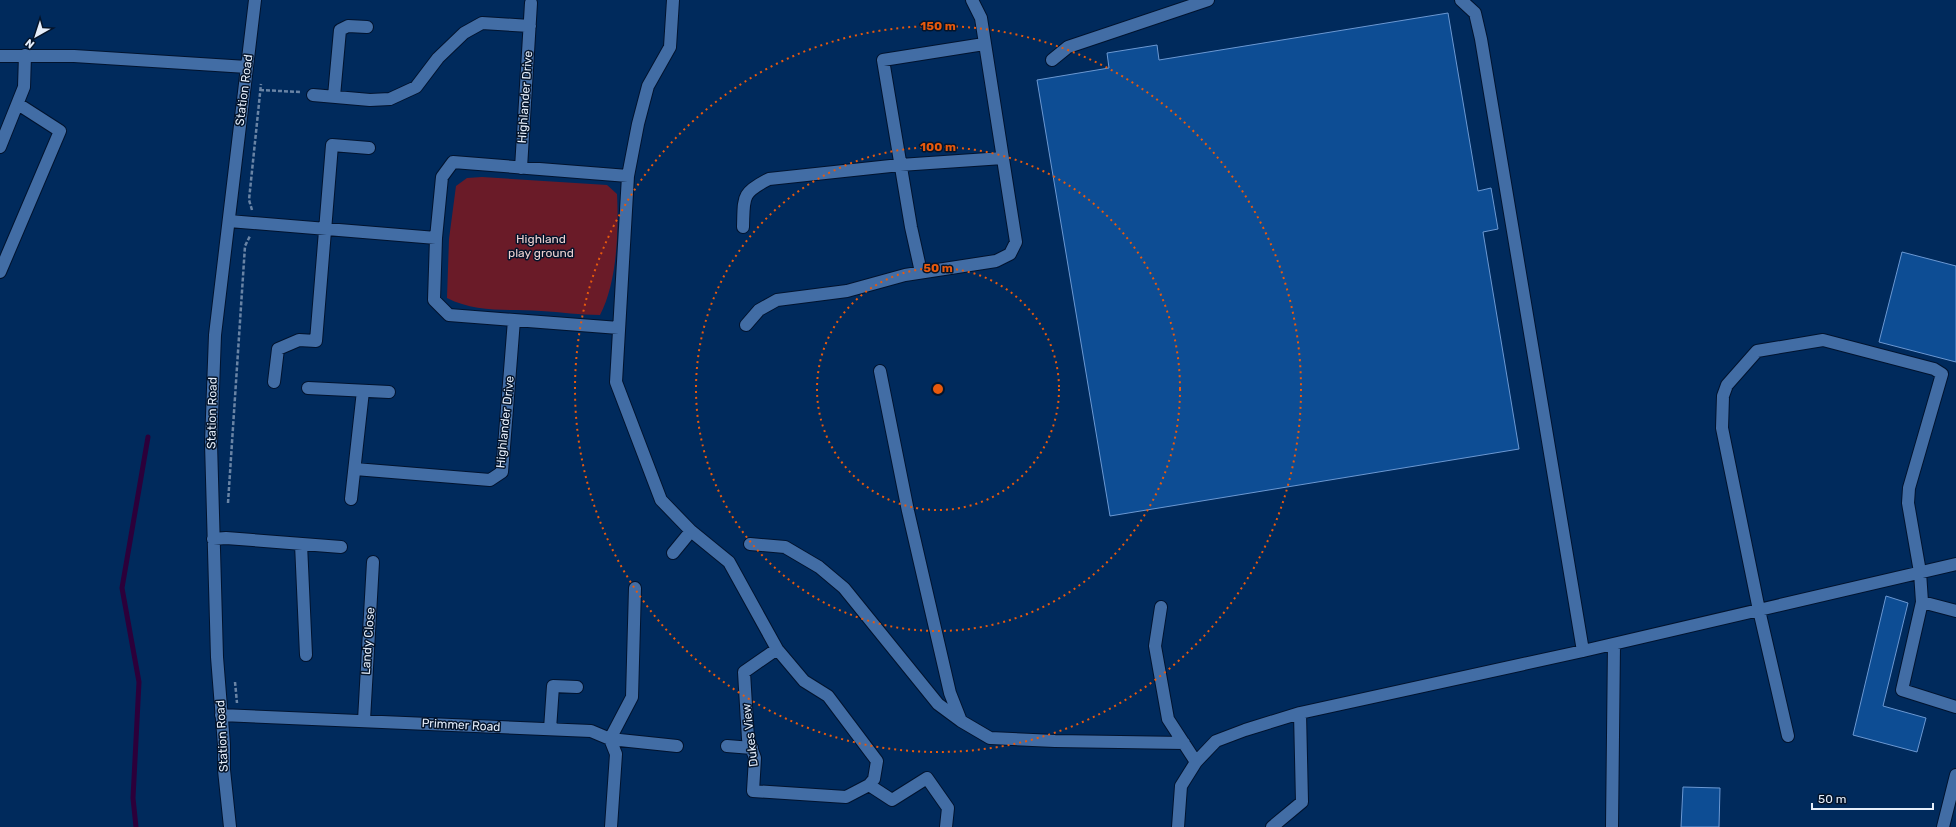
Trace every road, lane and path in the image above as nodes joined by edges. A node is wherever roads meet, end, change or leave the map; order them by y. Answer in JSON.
{"nodes":[{"id":1,"x":256,"y":0,"type":"edge"},
{"id":2,"x":673,"y":0,"type":"edge"},
{"id":3,"x":972,"y":0,"type":"edge"},
{"id":4,"x":1208,"y":0,"type":"edge"},
{"id":5,"x":1461,"y":0,"type":"edge"},
{"id":6,"x":531,"y":3,"type":"dead end"},
{"id":7,"x":530,"y":26,"type":"junction"},
{"id":8,"x":367,"y":27,"type":"dead end"},
{"id":9,"x":984,"y":44,"type":"junction"},
{"id":10,"x":26,"y":55,"type":"junction"},
{"id":11,"x":0,"y":56,"type":"edge"},
{"id":12,"x":1052,"y":60,"type":"dead end"},
{"id":13,"x":247,"y":67,"type":"junction"},
{"id":14,"x":261,"y":83,"type":"dead end"},
{"id":15,"x":260,"y":90,"type":"junction"},
{"id":16,"x":313,"y":95,"type":"joint"},
{"id":17,"x":334,"y":96,"type":"junction"},
{"id":18,"x":18,"y":104,"type":"junction"},
{"id":19,"x":0,"y":147,"type":"edge"},
{"id":20,"x":370,"y":148,"type":"dead end"},
{"id":21,"x":1003,"y":158,"type":"junction"},
{"id":22,"x":900,"y":165,"type":"junction"},
{"id":23,"x":521,"y":168,"type":"junction"},
{"id":24,"x":628,"y":176,"type":"junction"},
{"id":25,"x":253,"y":214,"type":"dead end"},
{"id":26,"x":229,"y":221,"type":"junction"},
{"id":27,"x":743,"y":227,"type":"dead end"},
{"id":28,"x":325,"y":229,"type":"junction"},
{"id":29,"x":252,"y":233,"type":"dead end"},
{"id":30,"x":436,"y":238,"type":"junction"},
{"id":31,"x":0,"y":272,"type":"edge"},
{"id":32,"x":921,"y":272,"type":"junction"},
{"id":33,"x":514,"y":320,"type":"junction"},
{"id":34,"x":746,"y":325,"type":"dead end"},
{"id":35,"x":619,"y":328,"type":"junction"},
{"id":36,"x":880,"y":371,"type":"dead end"},
{"id":37,"x":274,"y":382,"type":"dead end"},
{"id":38,"x":308,"y":388,"type":"dead end"},
{"id":39,"x":363,"y":391,"type":"junction"},
{"id":40,"x":389,"y":392,"type":"dead end"},
{"id":41,"x":355,"y":469,"type":"junction"},
{"id":42,"x":352,"y":499,"type":"dead end"},
{"id":43,"x":228,"y":507,"type":"dead end"},
{"id":44,"x":691,"y":531,"type":"junction"},
{"id":45,"x":213,"y":538,"type":"junction"},
{"id":46,"x":301,"y":544,"type":"junction"},
{"id":47,"x":750,"y":544,"type":"dead end"},
{"id":48,"x":341,"y":547,"type":"dead end"},
{"id":49,"x":673,"y":553,"type":"dead end"},
{"id":50,"x":373,"y":562,"type":"dead end"},
{"id":51,"x":1956,"y":564,"type":"edge"},
{"id":52,"x":1920,"y":572,"type":"junction"},
{"id":53,"x":636,"y":588,"type":"dead end"},
{"id":54,"x":1922,"y":602,"type":"junction"},
{"id":55,"x":1161,"y":607,"type":"dead end"},
{"id":56,"x":1759,"y":610,"type":"junction"},
{"id":57,"x":1956,"y":611,"type":"edge"},
{"id":58,"x":1614,"y":644,"type":"junction"},
{"id":59,"x":777,"y":650,"type":"junction"},
{"id":60,"x":1583,"y":651,"type":"junction"},
{"id":61,"x":306,"y":655,"type":"dead end"},
{"id":62,"x":577,"y":688,"type":"dead end"},
{"id":63,"x":1956,"y":708,"type":"edge"},
{"id":64,"x":1300,"y":713,"type":"junction"},
{"id":65,"x":221,"y":715,"type":"junction"},
{"id":66,"x":364,"y":720,"type":"junction"},
{"id":67,"x":961,"y":721,"type":"junction"},
{"id":68,"x":550,"y":729,"type":"junction"},
{"id":69,"x":1788,"y":736,"type":"dead end"},
{"id":70,"x":610,"y":739,"type":"junction"},
{"id":71,"x":1184,"y":743,"type":"junction"},
{"id":72,"x":677,"y":746,"type":"dead end"},
{"id":73,"x":726,"y":746,"type":"dead end"},
{"id":74,"x":752,"y":748,"type":"junction"},
{"id":75,"x":1196,"y":762,"type":"junction"},
{"id":76,"x":1956,"y":775,"type":"edge"},
{"id":77,"x":868,"y":785,"type":"junction"},
{"id":78,"x":230,"y":827,"type":"edge"},
{"id":79,"x":611,"y":827,"type":"edge"},
{"id":80,"x":946,"y":827,"type":"edge"},
{"id":81,"x":1178,"y":827,"type":"edge"},
{"id":82,"x":1272,"y":827,"type":"edge"},
{"id":83,"x":1612,"y":827,"type":"edge"},
{"id":84,"x":1943,"y":827,"type":"edge"}],
"edges":[{"from":1,"to":13,"type":"street","name":"Station Road"},
{"from":2,"to":24,"type":"street"},
{"from":3,"to":9,"type":"street"},
{"from":4,"to":12,"type":"street"},
{"from":5,"to":60,"type":"street"},
{"from":6,"to":7,"type":"street","name":"Highlander Drive"},
{"from":7,"to":17,"type":"street"},
{"from":7,"to":23,"type":"street","name":"Highlander Drive"},
{"from":8,"to":17,"type":"street"},
{"from":9,"to":21,"type":"street"},
{"from":9,"to":22,"type":"street"},
{"from":10,"to":11,"type":"street"},
{"from":10,"to":13,"type":"street"},
{"from":10,"to":18,"type":"street"},
{"from":13,"to":26,"type":"street","name":"Station Road"},
{"from":14,"to":15,"type":"path"},
{"from":15,"to":16,"type":"path"},
{"from":15,"to":25,"type":"path"},
{"from":16,"to":17,"type":"street"},
{"from":18,"to":19,"type":"street"},
{"from":18,"to":31,"type":"street"},
{"from":20,"to":28,"type":"street"},
{"from":21,"to":22,"type":"street"},
{"from":21,"to":32,"type":"street"},
{"from":22,"to":27,"type":"street"},
{"from":22,"to":32,"type":"street"},
{"from":23,"to":24,"type":"street"},
{"from":23,"to":30,"type":"street"},
{"from":24,"to":35,"type":"street"},
{"from":26,"to":28,"type":"street"},
{"from":26,"to":45,"type":"street","name":"Station Road"},
{"from":28,"to":30,"type":"street"},
{"from":28,"to":37,"type":"street"},
{"from":29,"to":43,"type":"path"},
{"from":30,"to":33,"type":"street"},
{"from":32,"to":34,"type":"street"},
{"from":33,"to":35,"type":"street"},
{"from":33,"to":41,"type":"street","name":"Highlander Drive"},
{"from":35,"to":44,"type":"street"},
{"from":36,"to":67,"type":"street"},
{"from":38,"to":39,"type":"street"},
{"from":39,"to":40,"type":"street"},
{"from":39,"to":41,"type":"street"},
{"from":41,"to":42,"type":"street"},
{"from":44,"to":49,"type":"street"},
{"from":44,"to":59,"type":"street"},
{"from":45,"to":46,"type":"street"},
{"from":45,"to":65,"type":"street","name":"Station Road"},
{"from":46,"to":48,"type":"street"},
{"from":46,"to":61,"type":"street"},
{"from":47,"to":67,"type":"street"},
{"from":50,"to":66,"type":"street","name":"Landy Close"},
{"from":51,"to":52,"type":"street"},
{"from":52,"to":54,"type":"street"},
{"from":52,"to":56,"type":"street"},
{"from":52,"to":56,"type":"street"},
{"from":53,"to":70,"type":"street"},
{"from":54,"to":57,"type":"street"},
{"from":54,"to":63,"type":"street"},
{"from":55,"to":71,"type":"street"},
{"from":56,"to":58,"type":"street"},
{"from":56,"to":69,"type":"street"},
{"from":58,"to":60,"type":"street"},
{"from":58,"to":83,"type":"street"},
{"from":59,"to":74,"type":"street","name":"Dukes View"},
{"from":59,"to":77,"type":"street"},
{"from":60,"to":64,"type":"street"},
{"from":62,"to":68,"type":"street"},
{"from":64,"to":75,"type":"street"},
{"from":64,"to":82,"type":"street"},
{"from":65,"to":66,"type":"street","name":"Primmer Road"},
{"from":65,"to":78,"type":"street","name":"Station Road"},
{"from":66,"to":68,"type":"street","name":"Primmer Road"},
{"from":67,"to":71,"type":"street"},
{"from":68,"to":70,"type":"street","name":"Primmer Road"},
{"from":70,"to":72,"type":"street","name":"Primmer Road"},
{"from":70,"to":79,"type":"street"},
{"from":71,"to":75,"type":"street"},
{"from":73,"to":74,"type":"street"},
{"from":74,"to":77,"type":"street","name":"Dukes View"},
{"from":75,"to":81,"type":"street"},
{"from":76,"to":84,"type":"street"},
{"from":77,"to":80,"type":"street"}]}
